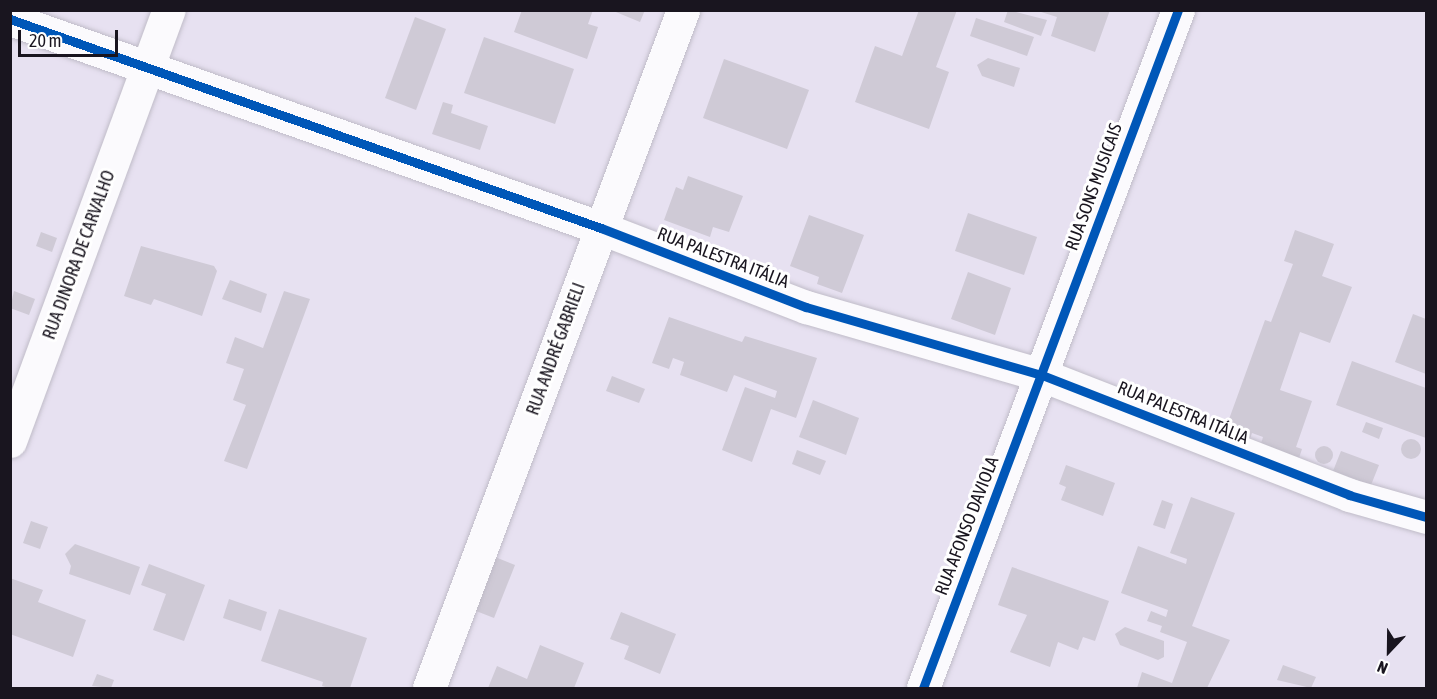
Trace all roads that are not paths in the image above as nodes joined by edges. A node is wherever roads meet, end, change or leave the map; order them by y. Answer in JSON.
{"nodes":[{"id":1,"x":169,"y":10,"type":"edge"},
{"id":2,"x":683,"y":10,"type":"edge"},
{"id":3,"x":1178,"y":10,"type":"edge"},
{"id":4,"x":10,"y":19,"type":"edge"},
{"id":5,"x":147,"y":69,"type":"junction"},
{"id":6,"x":601,"y":228,"type":"junction"},
{"id":7,"x":1042,"y":375,"type":"junction"},
{"id":8,"x":10,"y":441,"type":"edge"},
{"id":9,"x":1426,"y":517,"type":"edge"},
{"id":10,"x":429,"y":688,"type":"edge"},
{"id":11,"x":923,"y":688,"type":"edge"}],
"edges":[{"from":1,"to":5,"type":"street","name":"RUA DINORA DE CARVALHO"},
{"from":2,"to":6,"type":"street","name":"RUA ANDRÉ GABRIELI"},
{"from":3,"to":7,"type":"street","name":"RUA SONS MUSICAIS"},
{"from":4,"to":5,"type":"street","name":"RUA PALESTRA ITÁLIA"},
{"from":5,"to":6,"type":"street","name":"RUA PALESTRA ITÁLIA"},
{"from":5,"to":8,"type":"street","name":"RUA DINORA DE CARVALHO"},
{"from":6,"to":7,"type":"street","name":"RUA PALESTRA ITÁLIA"},
{"from":6,"to":10,"type":"street","name":"RUA ANDRÉ GABRIELI"},
{"from":7,"to":9,"type":"street","name":"RUA PALESTRA ITÁLIA"},
{"from":7,"to":11,"type":"street","name":"RUA AFONSO DAVIOLA"}]}
